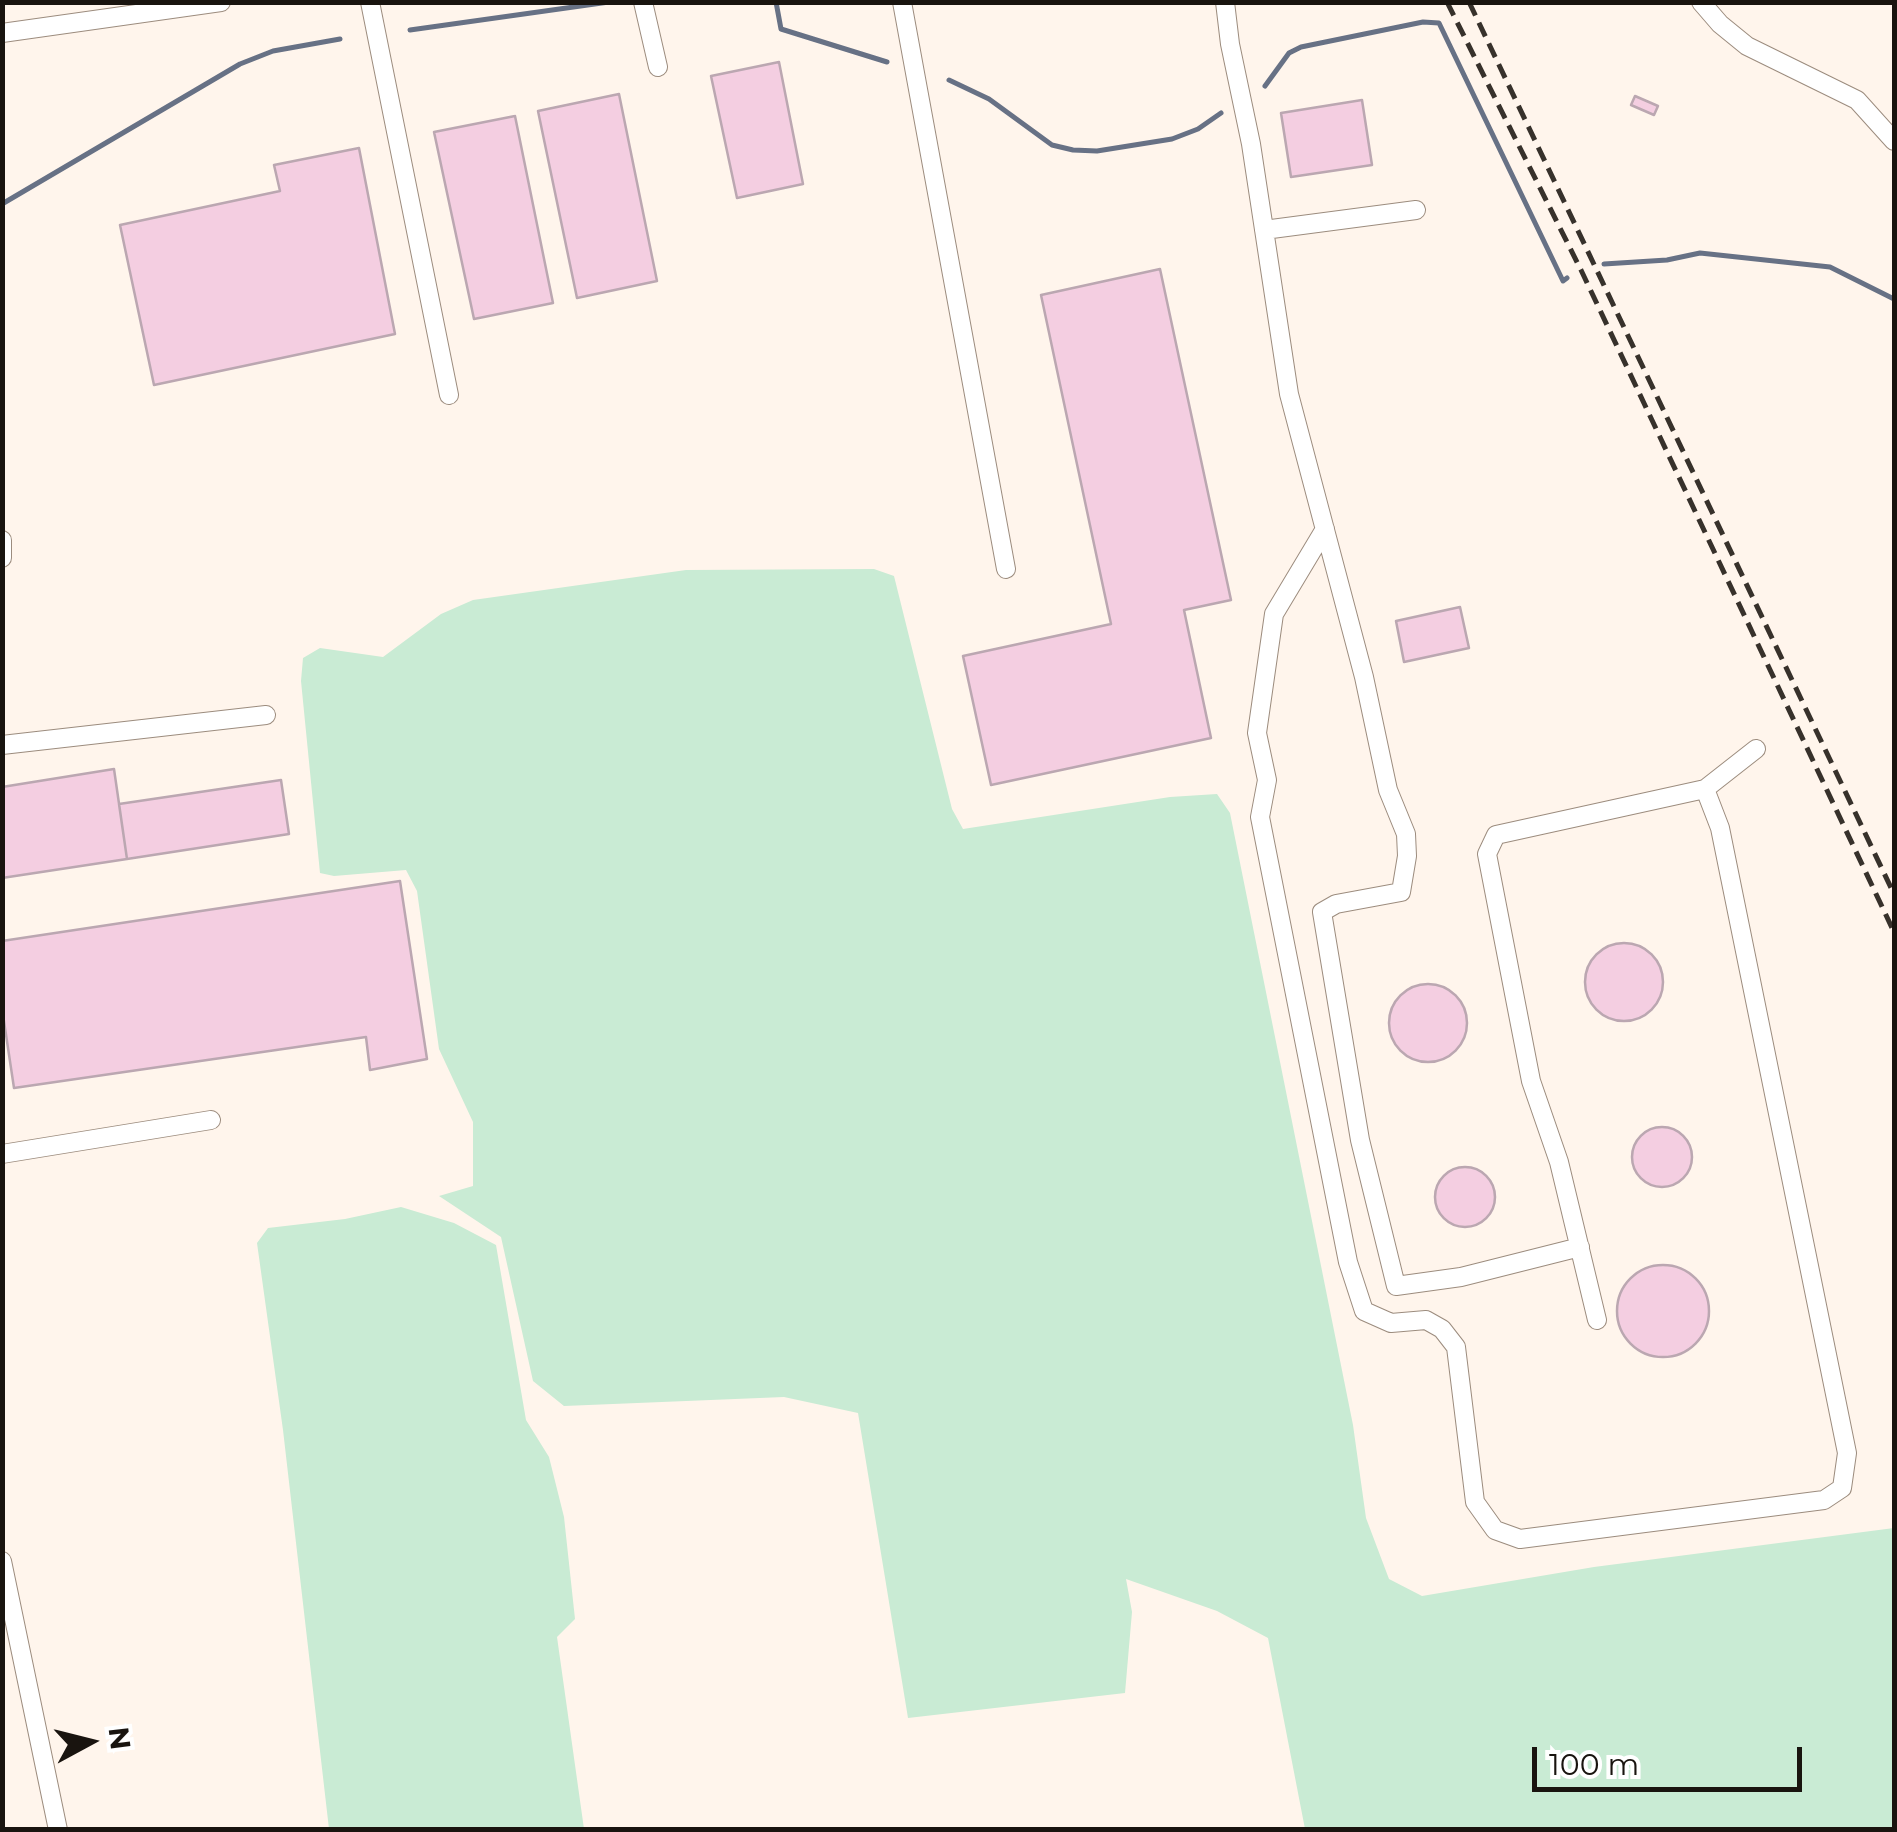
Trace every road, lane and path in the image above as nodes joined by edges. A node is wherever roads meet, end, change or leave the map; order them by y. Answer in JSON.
{"nodes":[{"id":1,"x":221,"y":2,"type":"edge"},
{"id":2,"x":370,"y":2,"type":"edge"},
{"id":3,"x":643,"y":2,"type":"edge"},
{"id":4,"x":902,"y":2,"type":"edge"},
{"id":5,"x":1226,"y":2,"type":"edge"},
{"id":6,"x":1701,"y":2,"type":"edge"},
{"id":7,"x":111,"y":10,"type":"edge"},
{"id":8,"x":2,"y":33,"type":"edge"},
{"id":9,"x":658,"y":67,"type":"dead end"},
{"id":10,"x":1887,"y":120,"type":"edge"},
{"id":11,"x":1894,"y":142,"type":"edge"},
{"id":12,"x":1416,"y":210,"type":"dead end"},
{"id":13,"x":1264,"y":230,"type":"junction"},
{"id":14,"x":449,"y":395,"type":"dead end"},
{"id":15,"x":1325,"y":529,"type":"junction"},
{"id":16,"x":2,"y":540,"type":"edge"},
{"id":17,"x":2,"y":558,"type":"edge"},
{"id":18,"x":1006,"y":569,"type":"dead end"},
{"id":19,"x":266,"y":715,"type":"dead end"},
{"id":20,"x":2,"y":746,"type":"edge"},
{"id":21,"x":1756,"y":749,"type":"dead end"},
{"id":22,"x":1704,"y":789,"type":"junction"},
{"id":23,"x":211,"y":1120,"type":"dead end"},
{"id":24,"x":2,"y":1154,"type":"edge"},
{"id":25,"x":1580,"y":1247,"type":"junction"},
{"id":26,"x":1598,"y":1320,"type":"dead end"},
{"id":27,"x":2,"y":1561,"type":"edge"},
{"id":28,"x":10,"y":1637,"type":"edge"},
{"id":29,"x":58,"y":1830,"type":"edge"}],
"edges":[{"from":1,"to":7,"type":"street"},
{"from":2,"to":14,"type":"street"},
{"from":3,"to":9,"type":"street"},
{"from":4,"to":18,"type":"street"},
{"from":5,"to":13,"type":"street"},
{"from":6,"to":10,"type":"street"},
{"from":7,"to":8,"type":"street"},
{"from":10,"to":11,"type":"street"},
{"from":12,"to":13,"type":"street"},
{"from":13,"to":15,"type":"street"},
{"from":15,"to":22,"type":"street"},
{"from":15,"to":25,"type":"street"},
{"from":16,"to":17,"type":"street"},
{"from":19,"to":20,"type":"street"},
{"from":21,"to":22,"type":"street"},
{"from":22,"to":25,"type":"street"},
{"from":23,"to":24,"type":"street"},
{"from":25,"to":26,"type":"street"},
{"from":27,"to":28,"type":"street"},
{"from":28,"to":29,"type":"street"}]}
